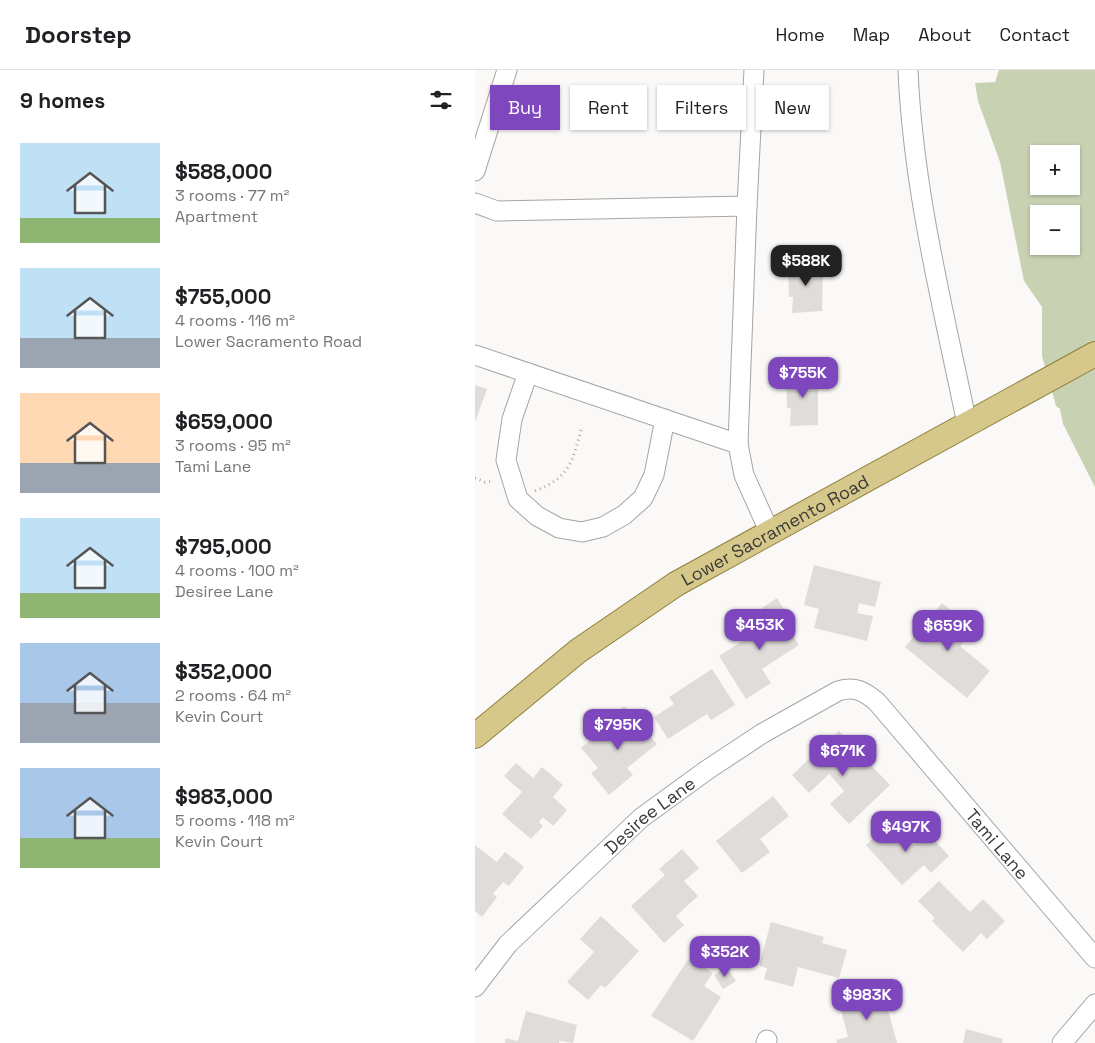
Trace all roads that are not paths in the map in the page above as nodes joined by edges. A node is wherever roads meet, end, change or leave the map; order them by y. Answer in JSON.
{"nodes":[{"id":1,"x":507,"y":70,"type":"edge"},
{"id":2,"x":754,"y":70,"type":"edge"},
{"id":3,"x":909,"y":70,"type":"edge"},
{"id":4,"x":475,"y":171,"type":"edge"},
{"id":5,"x":475,"y":203,"type":"edge"},
{"id":6,"x":747,"y":206,"type":"junction"},
{"id":7,"x":1095,"y":354,"type":"edge"},
{"id":8,"x":475,"y":355,"type":"edge"},
{"id":9,"x":527,"y":373,"type":"junction"},
{"id":10,"x":665,"y":419,"type":"junction"},
{"id":11,"x":967,"y":424,"type":"junction"},
{"id":12,"x":738,"y":444,"type":"junction"},
{"id":13,"x":770,"y":533,"type":"junction"},
{"id":14,"x":858,"y":689,"type":"joint"},
{"id":15,"x":475,"y":736,"type":"edge"},
{"id":16,"x":1095,"y":958,"type":"edge"},
{"id":17,"x":475,"y":987,"type":"edge"},
{"id":18,"x":1095,"y":1004,"type":"edge"},
{"id":19,"x":1063,"y":1043,"type":"edge"}],
"edges":[{"from":1,"to":4,"type":"street"},
{"from":2,"to":6,"type":"street"},
{"from":3,"to":11,"type":"street"},
{"from":5,"to":6,"type":"street"},
{"from":6,"to":12,"type":"street"},
{"from":7,"to":11,"type":"main road","name":"Lower Sacramento Road"},
{"from":8,"to":9,"type":"street"},
{"from":9,"to":10,"type":"street"},
{"from":9,"to":10,"type":"street"},
{"from":10,"to":12,"type":"street"},
{"from":11,"to":13,"type":"main road","name":"Lower Sacramento Road"},
{"from":12,"to":13,"type":"street"},
{"from":13,"to":15,"type":"main road","name":"Lower Sacramento Road"},
{"from":14,"to":16,"type":"street","name":"Tami Lane"},
{"from":14,"to":17,"type":"street","name":"Desiree Lane"},
{"from":18,"to":19,"type":"street"}]}
